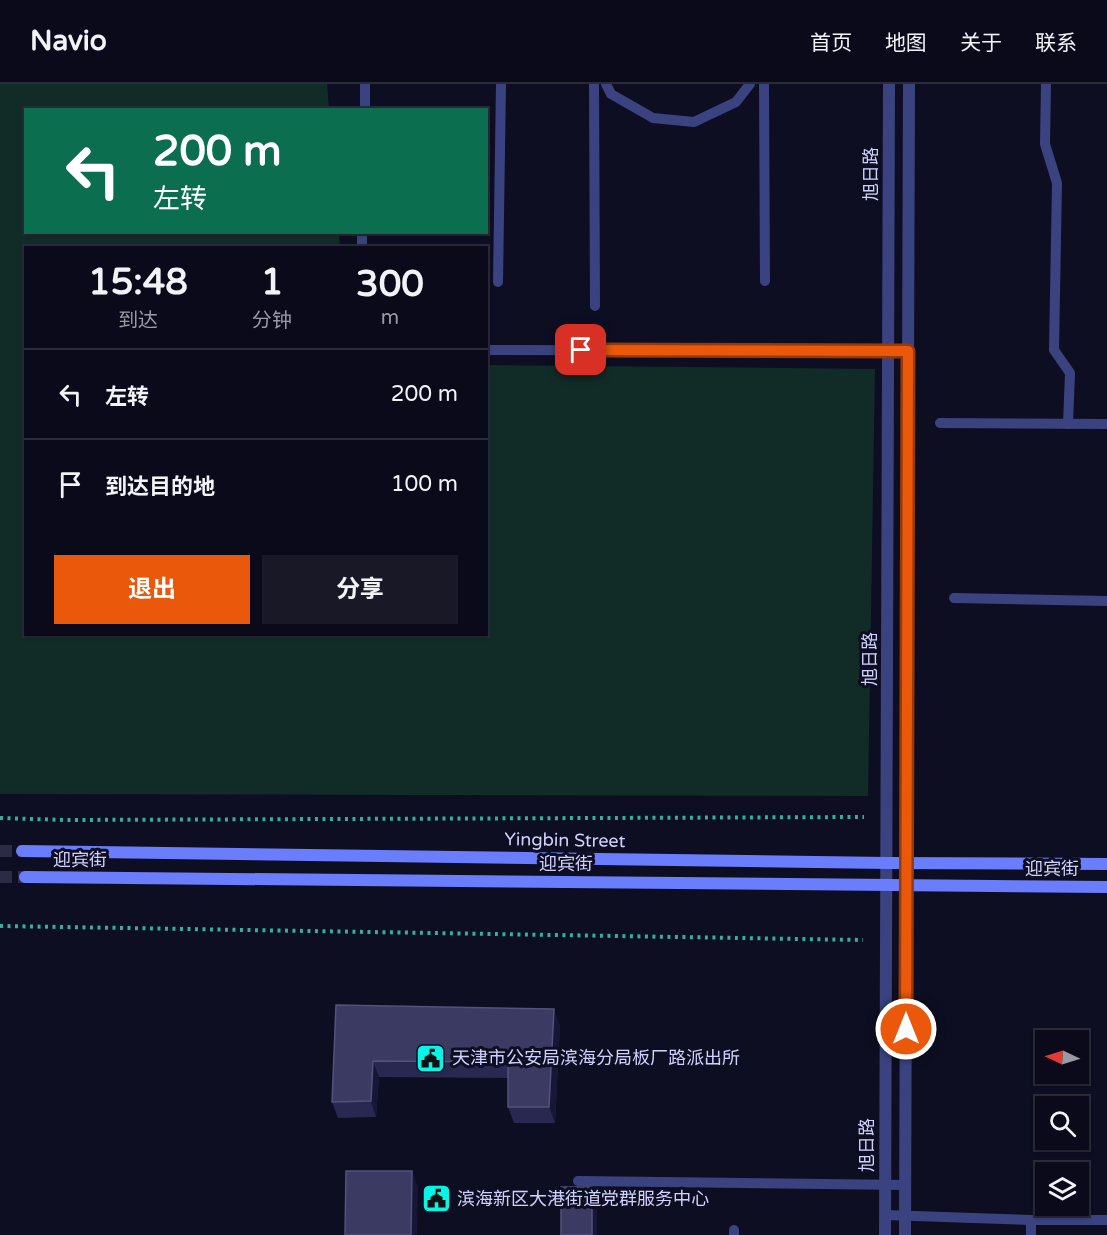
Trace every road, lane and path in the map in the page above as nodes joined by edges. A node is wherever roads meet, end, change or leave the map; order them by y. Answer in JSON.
{"nodes":[{"id":1,"x":365,"y":84,"type":"edge"},
{"id":2,"x":501,"y":84,"type":"edge"},
{"id":3,"x":594,"y":84,"type":"edge"},
{"id":4,"x":606,"y":84,"type":"edge"},
{"id":5,"x":750,"y":84,"type":"edge"},
{"id":6,"x":764,"y":84,"type":"edge"},
{"id":7,"x":889,"y":84,"type":"edge"},
{"id":8,"x":909,"y":84,"type":"edge"},
{"id":9,"x":1046,"y":84,"type":"edge"},
{"id":10,"x":364,"y":108,"type":"edge"},
{"id":11,"x":765,"y":281,"type":"dead end"},
{"id":12,"x":498,"y":282,"type":"dead end"},
{"id":13,"x":595,"y":306,"type":"dead end"},
{"id":14,"x":488,"y":350,"type":"edge"},
{"id":15,"x":889,"y":351,"type":"junction"},
{"id":16,"x":908,"y":351,"type":"junction"},
{"id":17,"x":940,"y":423,"type":"dead end"},
{"id":18,"x":1068,"y":424,"type":"junction"},
{"id":19,"x":1107,"y":424,"type":"edge"},
{"id":20,"x":954,"y":598,"type":"dead end"},
{"id":21,"x":1107,"y":601,"type":"edge"},
{"id":22,"x":864,"y":817,"type":"dead end"},
{"id":23,"x":0,"y":818,"type":"edge"},
{"id":24,"x":22,"y":851,"type":"tunnel mouth"},
{"id":25,"x":887,"y":863,"type":"junction"},
{"id":26,"x":906,"y":863,"type":"junction"},
{"id":27,"x":1107,"y":864,"type":"edge"},
{"id":28,"x":25,"y":877,"type":"tunnel mouth"},
{"id":29,"x":887,"y":885,"type":"junction"},
{"id":30,"x":906,"y":886,"type":"junction"},
{"id":31,"x":1107,"y":887,"type":"edge"},
{"id":32,"x":0,"y":926,"type":"edge"},
{"id":33,"x":863,"y":940,"type":"dead end"},
{"id":34,"x":578,"y":1181,"type":"dead end"},
{"id":35,"x":884,"y":1184,"type":"junction"},
{"id":36,"x":906,"y":1185,"type":"junction"},
{"id":37,"x":885,"y":1215,"type":"junction"},
{"id":38,"x":905,"y":1216,"type":"junction"},
{"id":39,"x":1031,"y":1220,"type":"junction"},
{"id":40,"x":1107,"y":1220,"type":"edge"},
{"id":41,"x":885,"y":1235,"type":"edge"},
{"id":42,"x":905,"y":1235,"type":"edge"},
{"id":43,"x":1031,"y":1235,"type":"edge"}],
"edges":[{"from":1,"to":10,"type":"lane"},
{"from":2,"to":12,"type":"lane"},
{"from":3,"to":13,"type":"lane"},
{"from":4,"to":5,"type":"lane"},
{"from":6,"to":11,"type":"lane"},
{"from":7,"to":15,"type":"street","name":"旭日路"},
{"from":8,"to":16,"type":"street","name":"旭日路"},
{"from":9,"to":18,"type":"lane"},
{"from":14,"to":15,"type":"lane"},
{"from":15,"to":16,"type":"lane"},
{"from":15,"to":25,"type":"street","name":"旭日路"},
{"from":16,"to":26,"type":"street","name":"旭日路"},
{"from":17,"to":18,"type":"lane"},
{"from":18,"to":19,"type":"lane"},
{"from":20,"to":21,"type":"lane"},
{"from":22,"to":23,"type":"path"},
{"from":24,"to":25,"type":"main road","name":"Yingbin Street"},
{"from":25,"to":26,"type":"main road","name":"Yingbin Street"},
{"from":25,"to":29,"type":"street","name":"旭日路"},
{"from":26,"to":27,"type":"main road","name":"Yingbin Street"},
{"from":26,"to":30,"type":"street","name":"旭日路"},
{"from":28,"to":29,"type":"main road","name":"迎宾街"},
{"from":29,"to":30,"type":"main road","name":"迎宾街"},
{"from":29,"to":35,"type":"street","name":"旭日路"},
{"from":30,"to":31,"type":"main road","name":"迎宾街"},
{"from":30,"to":36,"type":"street","name":"旭日路"},
{"from":32,"to":33,"type":"path"},
{"from":34,"to":35,"type":"lane"},
{"from":35,"to":36,"type":"lane"},
{"from":35,"to":37,"type":"street","name":"旭日路"},
{"from":36,"to":38,"type":"street","name":"旭日路"},
{"from":37,"to":38,"type":"lane"},
{"from":37,"to":41,"type":"street","name":"旭日路"},
{"from":38,"to":39,"type":"lane"},
{"from":38,"to":42,"type":"street","name":"旭日路"},
{"from":39,"to":40,"type":"lane"},
{"from":39,"to":43,"type":"lane"}]}
